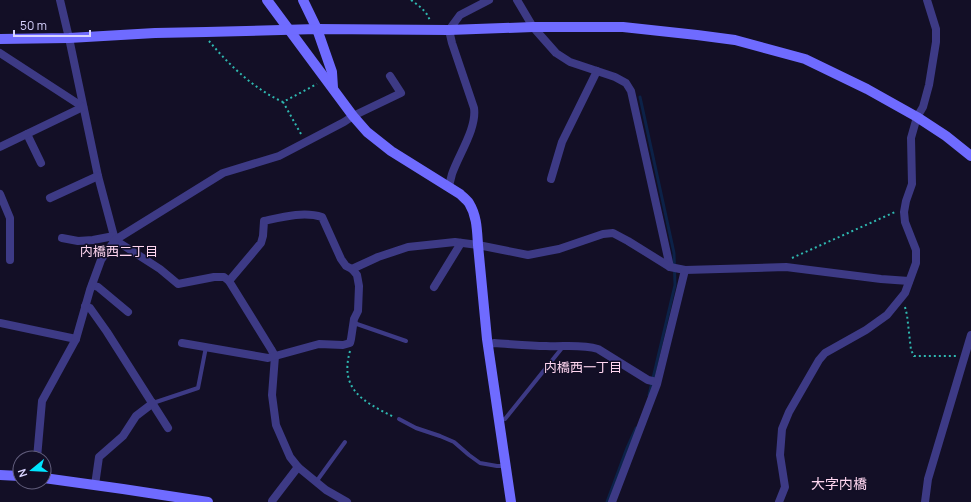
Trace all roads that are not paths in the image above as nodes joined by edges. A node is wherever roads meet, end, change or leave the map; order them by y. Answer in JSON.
{"nodes":[{"id":1,"x":60,"y":0,"type":"edge"},
{"id":2,"x":267,"y":0,"type":"edge"},
{"id":3,"x":304,"y":0,"type":"edge"},
{"id":4,"x":489,"y":0,"type":"edge"},
{"id":5,"x":517,"y":0,"type":"edge"},
{"id":6,"x":927,"y":0,"type":"edge"},
{"id":7,"x":533,"y":27,"type":"junction"},
{"id":8,"x":317,"y":29,"type":"junction"},
{"id":9,"x":290,"y":30,"type":"junction"},
{"id":10,"x":449,"y":30,"type":"junction"},
{"id":11,"x":69,"y":38,"type":"junction"},
{"id":12,"x":0,"y":39,"type":"edge"},
{"id":13,"x":0,"y":53,"type":"edge"},
{"id":14,"x":597,"y":71,"type":"junction"},
{"id":15,"x":390,"y":76,"type":"dead end"},
{"id":16,"x":334,"y":90,"type":"junction"},
{"id":17,"x":83,"y":107,"type":"junction"},
{"id":18,"x":353,"y":116,"type":"junction"},
{"id":19,"x":917,"y":117,"type":"junction"},
{"id":20,"x":28,"y":134,"type":"junction"},
{"id":21,"x":0,"y":147,"type":"edge"},
{"id":22,"x":971,"y":156,"type":"edge"},
{"id":23,"x":41,"y":162,"type":"dead end"},
{"id":24,"x":98,"y":176,"type":"junction"},
{"id":25,"x":551,"y":179,"type":"dead end"},
{"id":26,"x":449,"y":186,"type":"junction"},
{"id":27,"x":0,"y":194,"type":"edge"},
{"id":28,"x":50,"y":198,"type":"dead end"},
{"id":29,"x":62,"y":238,"type":"dead end"},
{"id":30,"x":114,"y":238,"type":"junction"},
{"id":31,"x":461,"y":243,"type":"junction"},
{"id":32,"x":478,"y":245,"type":"junction"},
{"id":33,"x":10,"y":260,"type":"dead end"},
{"id":34,"x":670,"y":267,"type":"junction"},
{"id":35,"x":352,"y":269,"type":"junction"},
{"id":36,"x":685,"y":270,"type":"junction"},
{"id":37,"x":229,"y":281,"type":"junction"},
{"id":38,"x":909,"y":281,"type":"junction"},
{"id":39,"x":92,"y":285,"type":"junction"},
{"id":40,"x":434,"y":287,"type":"dead end"},
{"id":41,"x":85,"y":306,"type":"junction"},
{"id":42,"x":128,"y":312,"type":"dead end"},
{"id":43,"x":0,"y":323,"type":"edge"},
{"id":44,"x":353,"y":323,"type":"junction"},
{"id":45,"x":971,"y":335,"type":"edge"},
{"id":46,"x":76,"y":339,"type":"junction"},
{"id":47,"x":406,"y":341,"type":"dead end"},
{"id":48,"x":182,"y":343,"type":"dead end"},
{"id":49,"x":488,"y":345,"type":"junction"},
{"id":50,"x":562,"y":346,"type":"junction"},
{"id":51,"x":206,"y":347,"type":"junction"},
{"id":52,"x":275,"y":356,"type":"junction"},
{"id":53,"x":968,"y":358,"type":"edge"},
{"id":54,"x":657,"y":382,"type":"junction"},
{"id":55,"x":153,"y":403,"type":"junction"},
{"id":56,"x":399,"y":420,"type":"road end"},
{"id":57,"x":499,"y":420,"type":"junction"},
{"id":58,"x":168,"y":428,"type":"dead end"},
{"id":59,"x":345,"y":442,"type":"dead end"},
{"id":60,"x":38,"y":450,"type":"edge"},
{"id":61,"x":506,"y":466,"type":"junction"},
{"id":62,"x":298,"y":467,"type":"junction"},
{"id":63,"x":0,"y":475,"type":"edge"},
{"id":64,"x":12,"y":476,"type":"edge"},
{"id":65,"x":52,"y":479,"type":"edge"},
{"id":66,"x":316,"y":482,"type":"junction"},
{"id":67,"x":95,"y":485,"type":"junction"},
{"id":68,"x":208,"y":502,"type":"edge"},
{"id":69,"x":272,"y":502,"type":"edge"},
{"id":70,"x":347,"y":502,"type":"edge"},
{"id":71,"x":511,"y":502,"type":"edge"},
{"id":72,"x":612,"y":502,"type":"edge"},
{"id":73,"x":779,"y":502,"type":"edge"},
{"id":74,"x":926,"y":502,"type":"edge"}],
"edges":[{"from":1,"to":11,"type":"street"},
{"from":2,"to":9,"type":"street"},
{"from":3,"to":8,"type":"street"},
{"from":4,"to":10,"type":"street"},
{"from":5,"to":7,"type":"street"},
{"from":6,"to":19,"type":"street"},
{"from":7,"to":10,"type":"street"},
{"from":7,"to":14,"type":"street"},
{"from":7,"to":19,"type":"street"},
{"from":8,"to":9,"type":"street"},
{"from":8,"to":10,"type":"street"},
{"from":8,"to":16,"type":"street"},
{"from":9,"to":11,"type":"street"},
{"from":9,"to":16,"type":"street"},
{"from":10,"to":26,"type":"street"},
{"from":11,"to":12,"type":"street"},
{"from":11,"to":17,"type":"street"},
{"from":13,"to":17,"type":"street"},
{"from":14,"to":25,"type":"street"},
{"from":14,"to":34,"type":"street"},
{"from":15,"to":18,"type":"street"},
{"from":16,"to":18,"type":"street"},
{"from":17,"to":20,"type":"street"},
{"from":17,"to":24,"type":"street"},
{"from":18,"to":26,"type":"street"},
{"from":18,"to":30,"type":"street"},
{"from":19,"to":22,"type":"street"},
{"from":19,"to":38,"type":"street"},
{"from":20,"to":21,"type":"street"},
{"from":20,"to":23,"type":"street"},
{"from":24,"to":28,"type":"street"},
{"from":24,"to":30,"type":"street"},
{"from":26,"to":32,"type":"street"},
{"from":27,"to":33,"type":"street"},
{"from":29,"to":30,"type":"street"},
{"from":30,"to":37,"type":"street"},
{"from":30,"to":39,"type":"street"},
{"from":31,"to":32,"type":"street"},
{"from":31,"to":35,"type":"street"},
{"from":31,"to":40,"type":"street"},
{"from":32,"to":34,"type":"street"},
{"from":32,"to":49,"type":"street"},
{"from":34,"to":36,"type":"street"},
{"from":35,"to":37,"type":"street"},
{"from":35,"to":44,"type":"street"},
{"from":36,"to":38,"type":"street"},
{"from":36,"to":54,"type":"street"},
{"from":37,"to":52,"type":"street"},
{"from":38,"to":73,"type":"street"},
{"from":39,"to":41,"type":"street"},
{"from":39,"to":42,"type":"street"},
{"from":41,"to":46,"type":"street"},
{"from":41,"to":55,"type":"street"},
{"from":43,"to":46,"type":"street"},
{"from":44,"to":47,"type":"lane"},
{"from":44,"to":52,"type":"street"},
{"from":45,"to":53,"type":"street"},
{"from":46,"to":60,"type":"street"},
{"from":48,"to":51,"type":"street"},
{"from":49,"to":50,"type":"street"},
{"from":49,"to":57,"type":"street"},
{"from":50,"to":54,"type":"street"},
{"from":50,"to":57,"type":"lane"},
{"from":51,"to":52,"type":"street"},
{"from":51,"to":55,"type":"lane"},
{"from":52,"to":62,"type":"street"},
{"from":53,"to":74,"type":"street"},
{"from":54,"to":72,"type":"street"},
{"from":55,"to":58,"type":"street"},
{"from":55,"to":67,"type":"street"},
{"from":56,"to":61,"type":"lane"},
{"from":57,"to":61,"type":"street"},
{"from":59,"to":66,"type":"lane"},
{"from":61,"to":71,"type":"street"},
{"from":62,"to":66,"type":"street"},
{"from":62,"to":69,"type":"street"},
{"from":63,"to":64,"type":"street"},
{"from":65,"to":67,"type":"street"},
{"from":66,"to":70,"type":"street"},
{"from":67,"to":68,"type":"street"}]}
